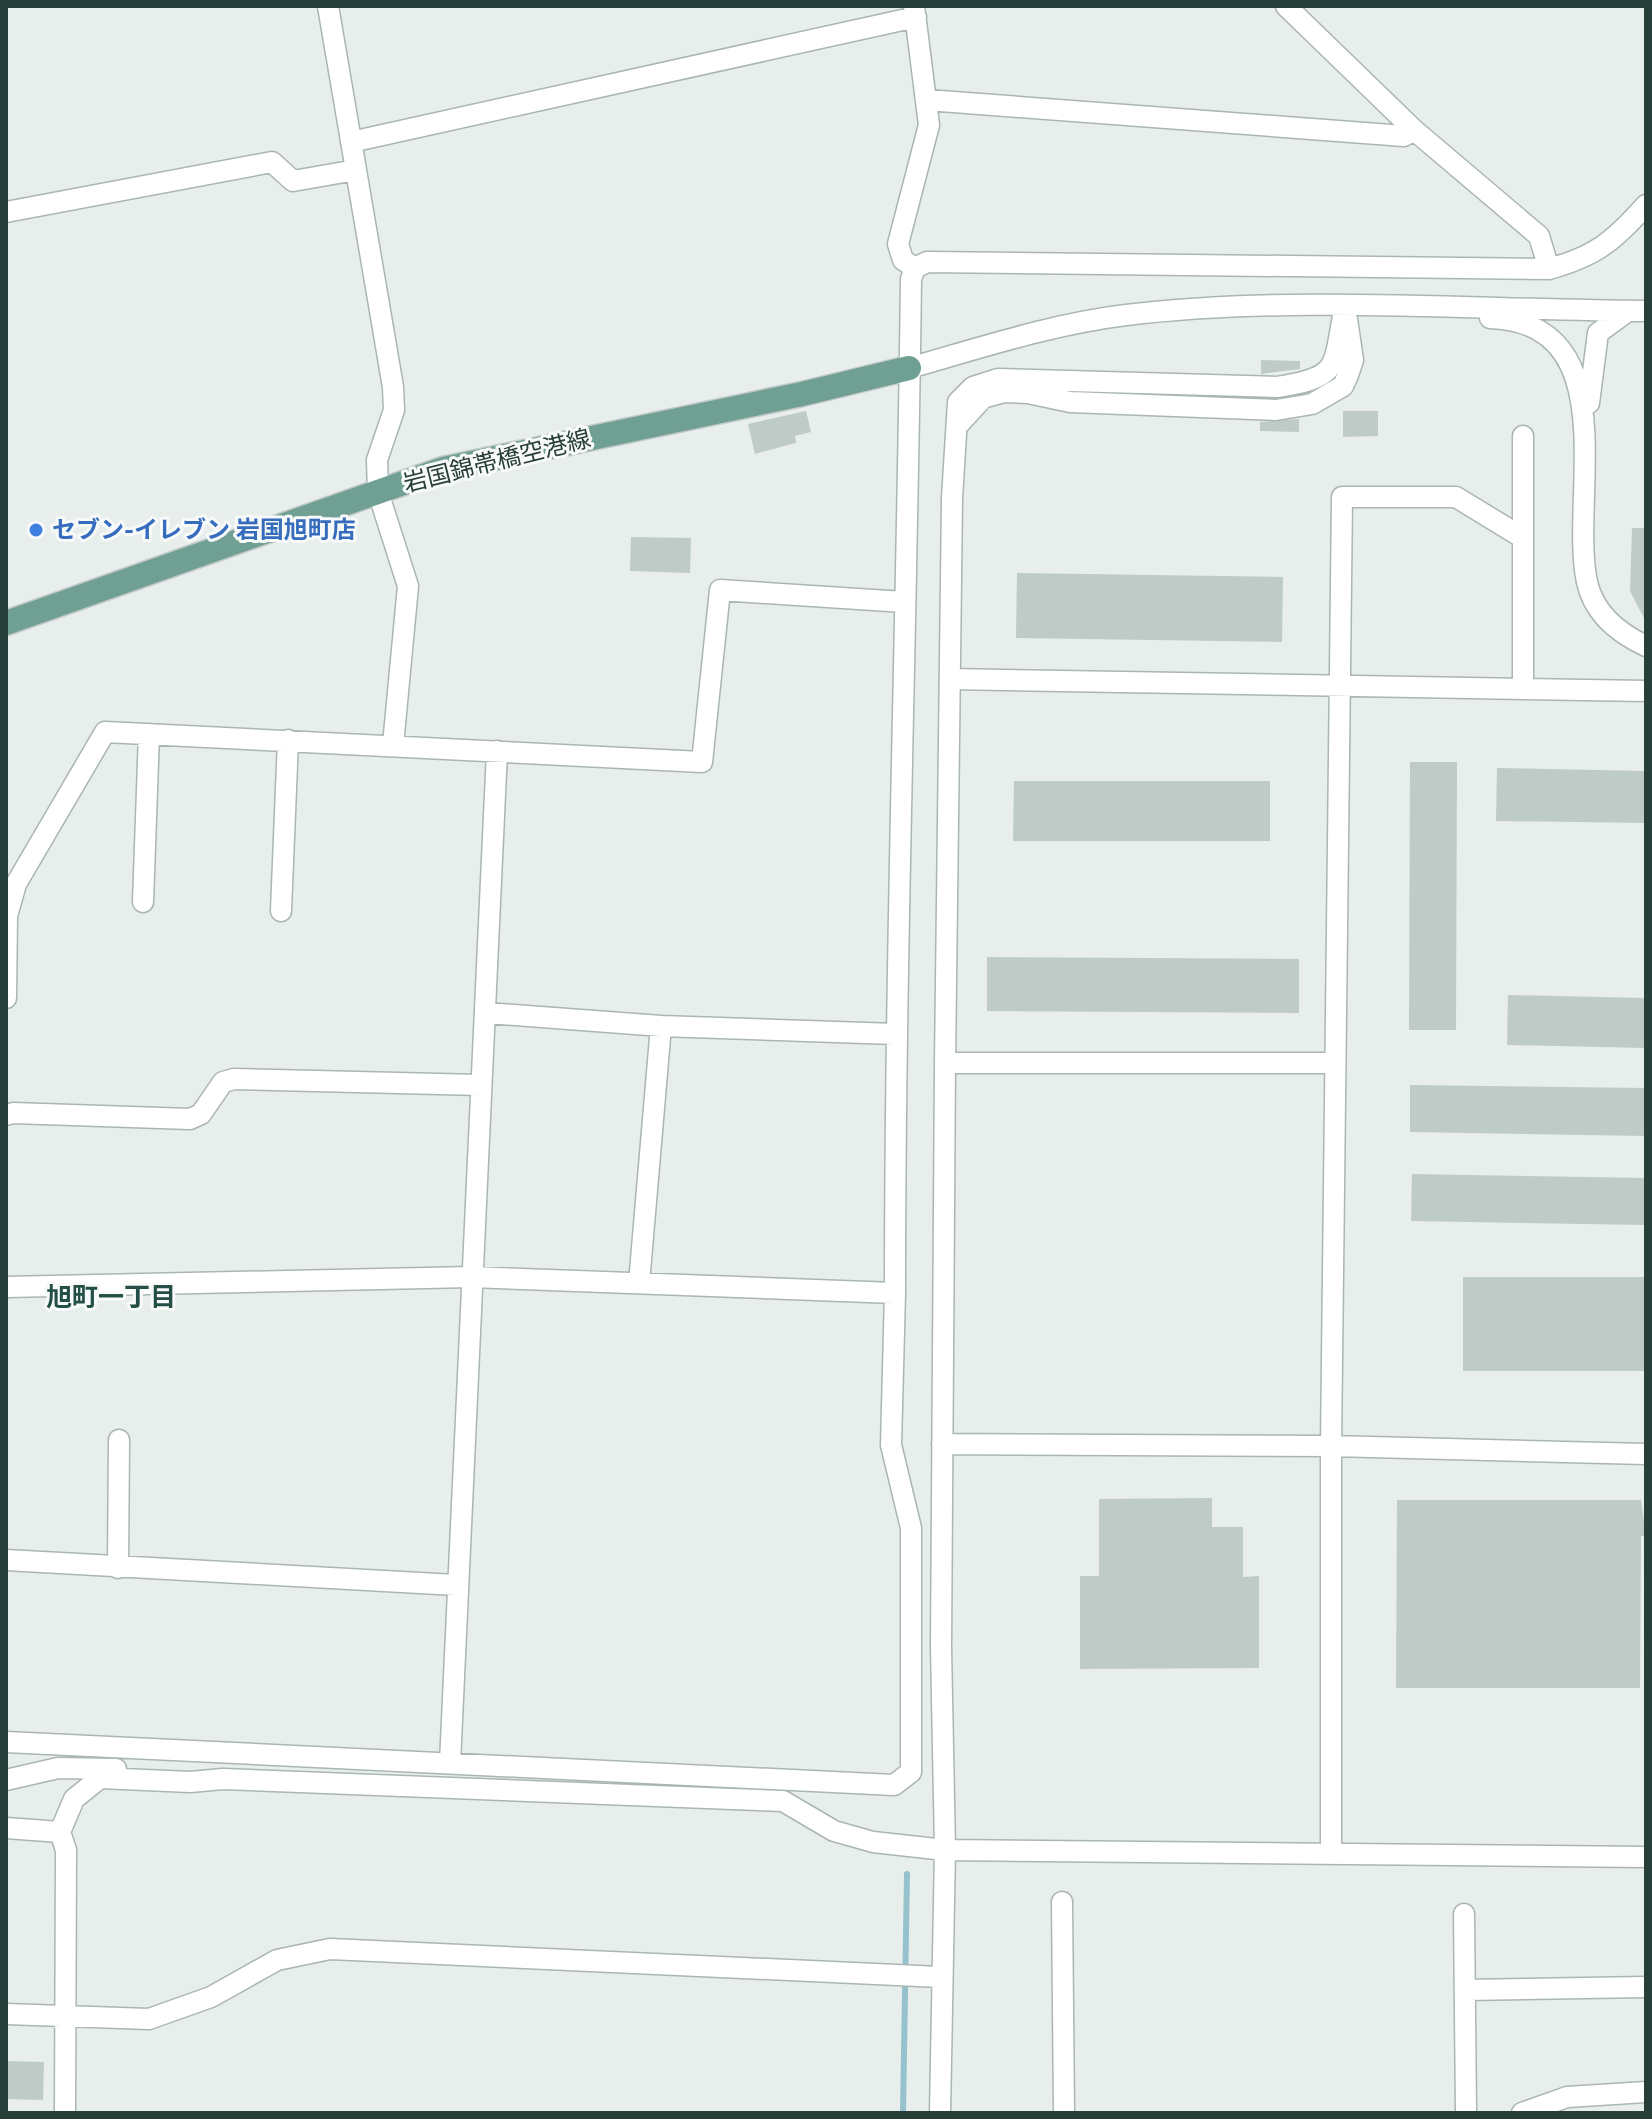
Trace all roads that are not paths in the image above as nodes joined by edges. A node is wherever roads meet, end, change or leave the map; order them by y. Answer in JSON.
{"nodes":[{"id":1,"x":328,"y":6,"type":"edge"},
{"id":2,"x":1286,"y":6,"type":"edge"},
{"id":3,"x":915,"y":12,"type":"edge"},
{"id":4,"x":927,"y":100,"type":"junction"},
{"id":5,"x":1414,"y":130,"type":"junction"},
{"id":6,"x":351,"y":142,"type":"junction"},
{"id":7,"x":356,"y":170,"type":"junction"},
{"id":8,"x":1646,"y":205,"type":"edge"},
{"id":9,"x":6,"y":212,"type":"edge"},
{"id":10,"x":915,"y":268,"type":"junction"},
{"id":11,"x":1549,"y":269,"type":"junction"},
{"id":12,"x":1345,"y":307,"type":"junction"},
{"id":13,"x":1379,"y":308,"type":"junction"},
{"id":14,"x":1637,"y":311,"type":"edge"},
{"id":15,"x":909,"y":368,"type":"junction"},
{"id":16,"x":1586,"y":435,"type":"junction"},
{"id":17,"x":1523,"y":436,"type":"dead end"},
{"id":18,"x":378,"y":492,"type":"junction"},
{"id":19,"x":1523,"y":538,"type":"junction"},
{"id":20,"x":904,"y":602,"type":"junction"},
{"id":21,"x":6,"y":623,"type":"edge"},
{"id":22,"x":1646,"y":646,"type":"edge"},
{"id":23,"x":950,"y":679,"type":"junction"},
{"id":24,"x":1341,"y":685,"type":"junction"},
{"id":25,"x":1523,"y":688,"type":"junction"},
{"id":26,"x":1646,"y":691,"type":"edge"},
{"id":27,"x":149,"y":734,"type":"junction"},
{"id":28,"x":288,"y":740,"type":"junction"},
{"id":29,"x":393,"y":745,"type":"junction"},
{"id":30,"x":497,"y":751,"type":"junction"},
{"id":31,"x":143,"y":902,"type":"dead end"},
{"id":32,"x":281,"y":911,"type":"dead end"},
{"id":33,"x":6,"y":998,"type":"edge"},
{"id":34,"x":487,"y":1013,"type":"junction"},
{"id":35,"x":661,"y":1026,"type":"junction"},
{"id":36,"x":895,"y":1034,"type":"junction"},
{"id":37,"x":945,"y":1063,"type":"junction"},
{"id":38,"x":1335,"y":1063,"type":"junction"},
{"id":39,"x":480,"y":1085,"type":"junction"},
{"id":40,"x":6,"y":1115,"type":"edge"},
{"id":41,"x":471,"y":1277,"type":"junction"},
{"id":42,"x":639,"y":1283,"type":"junction"},
{"id":43,"x":6,"y":1287,"type":"edge"},
{"id":44,"x":895,"y":1293,"type":"junction"},
{"id":45,"x":119,"y":1440,"type":"dead end"},
{"id":46,"x":942,"y":1444,"type":"junction"},
{"id":47,"x":1331,"y":1446,"type":"junction"},
{"id":48,"x":1646,"y":1454,"type":"edge"},
{"id":49,"x":6,"y":1560,"type":"edge"},
{"id":50,"x":118,"y":1568,"type":"junction"},
{"id":51,"x":456,"y":1585,"type":"junction"},
{"id":52,"x":6,"y":1742,"type":"edge"},
{"id":53,"x":450,"y":1763,"type":"junction"},
{"id":54,"x":223,"y":1779,"type":"junction"},
{"id":55,"x":6,"y":1780,"type":"edge"},
{"id":56,"x":6,"y":1828,"type":"edge"},
{"id":57,"x":60,"y":1832,"type":"junction"},
{"id":58,"x":945,"y":1850,"type":"junction"},
{"id":59,"x":1331,"y":1854,"type":"junction"},
{"id":60,"x":1646,"y":1857,"type":"edge"},
{"id":61,"x":1062,"y":1902,"type":"dead end"},
{"id":62,"x":1464,"y":1914,"type":"dead end"},
{"id":63,"x":940,"y":1977,"type":"junction"},
{"id":64,"x":1646,"y":1987,"type":"edge"},
{"id":65,"x":1465,"y":1990,"type":"junction"},
{"id":66,"x":6,"y":2014,"type":"edge"},
{"id":67,"x":66,"y":2016,"type":"junction"},
{"id":68,"x":1646,"y":2092,"type":"edge"},
{"id":69,"x":65,"y":2113,"type":"edge"},
{"id":70,"x":940,"y":2113,"type":"edge"},
{"id":71,"x":1064,"y":2113,"type":"edge"},
{"id":72,"x":1466,"y":2113,"type":"edge"},
{"id":73,"x":1522,"y":2113,"type":"edge"}],
"edges":[{"from":1,"to":6,"type":"street"},
{"from":2,"to":5,"type":"street"},
{"from":3,"to":4,"type":"street"},
{"from":3,"to":6,"type":"street"},
{"from":4,"to":5,"type":"street"},
{"from":4,"to":10,"type":"street"},
{"from":5,"to":11,"type":"street"},
{"from":6,"to":7,"type":"street"},
{"from":7,"to":9,"type":"street"},
{"from":7,"to":18,"type":"street"},
{"from":8,"to":11,"type":"street"},
{"from":10,"to":11,"type":"street"},
{"from":10,"to":15,"type":"street"},
{"from":12,"to":13,"type":"street"},
{"from":12,"to":15,"type":"street"},
{"from":12,"to":23,"type":"street"},
{"from":13,"to":14,"type":"street"},
{"from":13,"to":16,"type":"street"},
{"from":14,"to":16,"type":"street"},
{"from":15,"to":18,"type":"main road","name":"岩国錦帯橋空港線"},
{"from":15,"to":20,"type":"street"},
{"from":16,"to":22,"type":"street"},
{"from":17,"to":19,"type":"street"},
{"from":18,"to":21,"type":"main road","name":"岩国錦帯橋空港線"},
{"from":18,"to":29,"type":"street"},
{"from":19,"to":24,"type":"street"},
{"from":19,"to":25,"type":"street"},
{"from":20,"to":30,"type":"street"},
{"from":20,"to":36,"type":"street"},
{"from":23,"to":24,"type":"street"},
{"from":23,"to":37,"type":"street"},
{"from":24,"to":25,"type":"street"},
{"from":24,"to":38,"type":"street"},
{"from":25,"to":26,"type":"street"},
{"from":27,"to":28,"type":"street"},
{"from":27,"to":31,"type":"street"},
{"from":27,"to":33,"type":"street"},
{"from":28,"to":29,"type":"street"},
{"from":28,"to":32,"type":"street"},
{"from":29,"to":30,"type":"street"},
{"from":30,"to":34,"type":"street"},
{"from":34,"to":35,"type":"street"},
{"from":34,"to":39,"type":"street"},
{"from":35,"to":36,"type":"street"},
{"from":35,"to":42,"type":"street"},
{"from":36,"to":44,"type":"street"},
{"from":37,"to":38,"type":"street"},
{"from":37,"to":46,"type":"street"},
{"from":38,"to":47,"type":"street"},
{"from":39,"to":40,"type":"street"},
{"from":39,"to":41,"type":"street"},
{"from":41,"to":42,"type":"street"},
{"from":41,"to":43,"type":"street"},
{"from":41,"to":51,"type":"street"},
{"from":42,"to":44,"type":"street"},
{"from":44,"to":53,"type":"street"},
{"from":45,"to":50,"type":"street"},
{"from":46,"to":47,"type":"street"},
{"from":46,"to":58,"type":"street"},
{"from":47,"to":48,"type":"street"},
{"from":47,"to":59,"type":"street"},
{"from":49,"to":50,"type":"street"},
{"from":50,"to":51,"type":"street"},
{"from":51,"to":53,"type":"street"},
{"from":52,"to":53,"type":"street"},
{"from":54,"to":55,"type":"street"},
{"from":54,"to":57,"type":"street"},
{"from":54,"to":58,"type":"street"},
{"from":56,"to":57,"type":"street"},
{"from":57,"to":67,"type":"street"},
{"from":58,"to":59,"type":"street"},
{"from":58,"to":63,"type":"street"},
{"from":59,"to":60,"type":"street"},
{"from":61,"to":71,"type":"street"},
{"from":62,"to":65,"type":"street"},
{"from":63,"to":67,"type":"street"},
{"from":63,"to":70,"type":"street"},
{"from":64,"to":65,"type":"street"},
{"from":65,"to":72,"type":"street"},
{"from":66,"to":67,"type":"street"},
{"from":67,"to":69,"type":"street"},
{"from":68,"to":73,"type":"street"}]}
